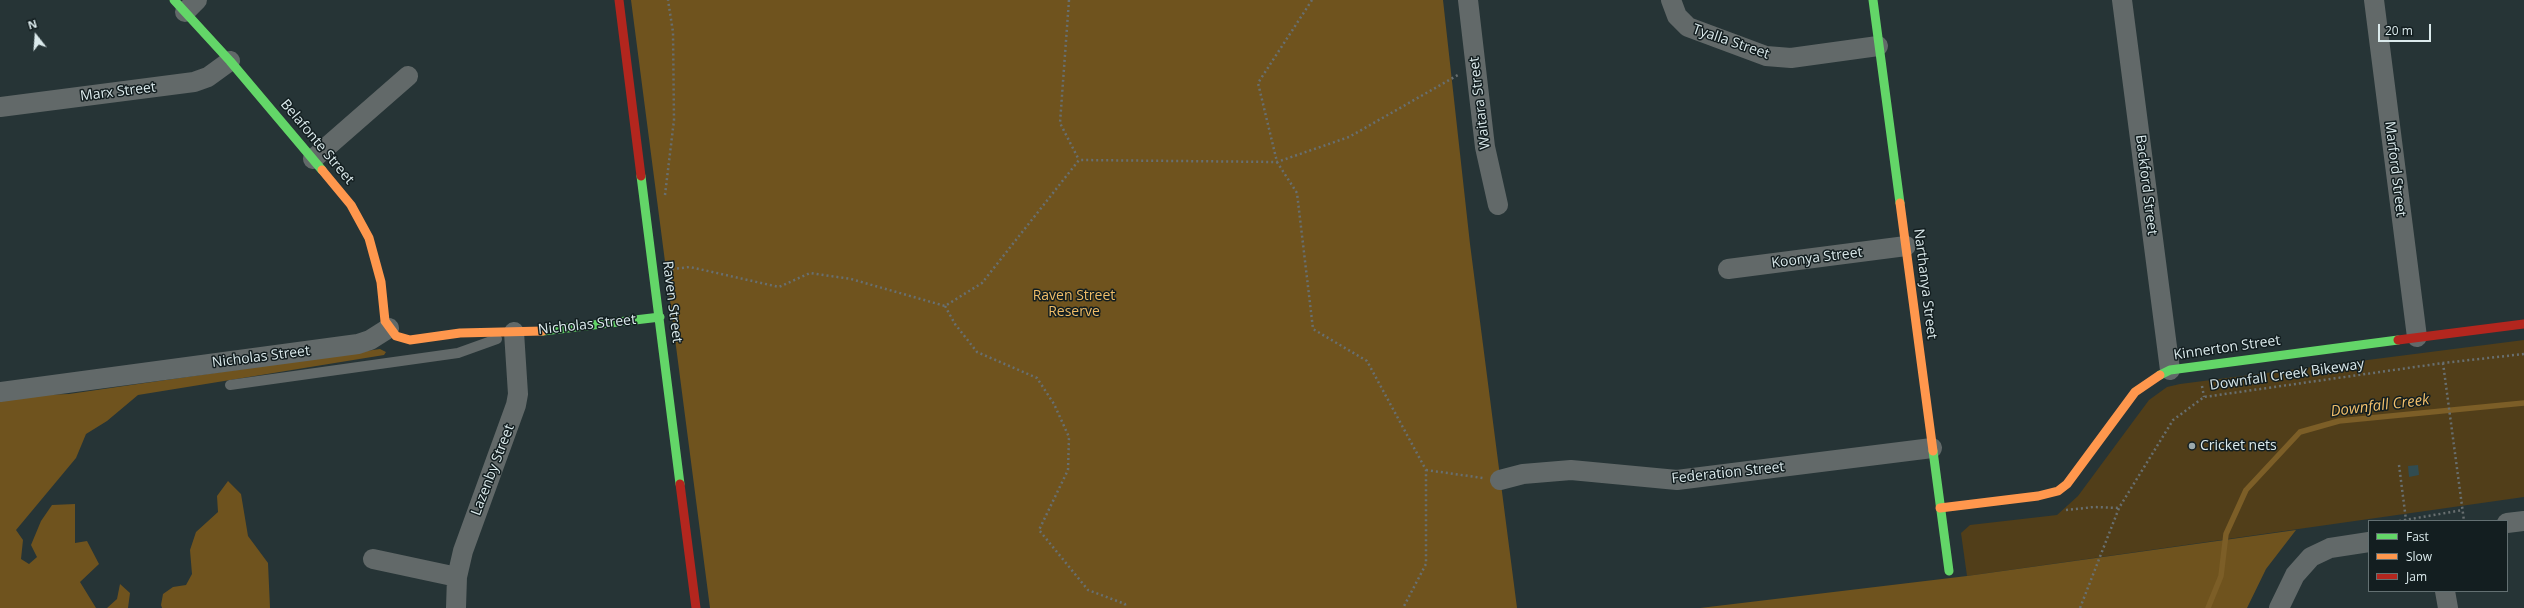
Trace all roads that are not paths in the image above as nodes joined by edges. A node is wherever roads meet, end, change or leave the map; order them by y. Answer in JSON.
{"nodes":[{"id":1,"x":620,"y":0,"type":"edge"},
{"id":2,"x":1468,"y":0,"type":"edge"},
{"id":3,"x":1671,"y":0,"type":"edge"},
{"id":4,"x":1873,"y":0,"type":"edge"},
{"id":5,"x":2122,"y":0,"type":"edge"},
{"id":6,"x":2374,"y":0,"type":"edge"},
{"id":7,"x":186,"y":4,"type":"edge"},
{"id":8,"x":1878,"y":46,"type":"junction"},
{"id":9,"x":230,"y":61,"type":"junction"},
{"id":10,"x":408,"y":76,"type":"dead end"},
{"id":11,"x":0,"y":107,"type":"edge"},
{"id":12,"x":313,"y":159,"type":"junction"},
{"id":13,"x":1498,"y":205,"type":"dead end"},
{"id":14,"x":1906,"y":246,"type":"junction"},
{"id":15,"x":1728,"y":270,"type":"dead end"},
{"id":16,"x":660,"y":317,"type":"junction"},
{"id":17,"x":2524,"y":324,"type":"edge"},
{"id":18,"x":389,"y":328,"type":"junction"},
{"id":19,"x":514,"y":332,"type":"junction"},
{"id":20,"x":2417,"y":337,"type":"junction"},
{"id":21,"x":2170,"y":370,"type":"junction"},
{"id":22,"x":230,"y":385,"type":"dead end"},
{"id":23,"x":0,"y":392,"type":"edge"},
{"id":24,"x":1932,"y":448,"type":"junction"},
{"id":25,"x":1500,"y":480,"type":"road end"},
{"id":26,"x":1940,"y":508,"type":"junction"},
{"id":27,"x":2524,"y":521,"type":"edge"},
{"id":28,"x":2508,"y":523,"type":"edge"},
{"id":29,"x":2368,"y":542,"type":"edge"},
{"id":30,"x":374,"y":559,"type":"dead end"},
{"id":31,"x":1949,"y":571,"type":"dead end"},
{"id":32,"x":457,"y":577,"type":"junction"},
{"id":33,"x":2445,"y":592,"type":"edge"},
{"id":34,"x":456,"y":608,"type":"edge"},
{"id":35,"x":696,"y":608,"type":"edge"},
{"id":36,"x":2279,"y":608,"type":"edge"},
{"id":37,"x":2448,"y":608,"type":"edge"}],
"edges":[{"from":1,"to":16,"type":"street","name":"Raven Street"},
{"from":2,"to":13,"type":"street","name":"Waitara Street"},
{"from":3,"to":8,"type":"street","name":"Tyalla Street"},
{"from":4,"to":8,"type":"street","name":"Narthanya Street"},
{"from":5,"to":21,"type":"street","name":"Backford Street"},
{"from":6,"to":20,"type":"street","name":"Marford Street"},
{"from":7,"to":9,"type":"street","name":"Belafonte Street"},
{"from":8,"to":14,"type":"street","name":"Narthanya Street"},
{"from":9,"to":11,"type":"street","name":"Marx Street"},
{"from":9,"to":12,"type":"street","name":"Belafonte Street"},
{"from":10,"to":12,"type":"street"},
{"from":12,"to":18,"type":"street","name":"Belafonte Street"},
{"from":14,"to":15,"type":"street","name":"Koonya Street"},
{"from":14,"to":24,"type":"street","name":"Narthanya Street"},
{"from":16,"to":19,"type":"street","name":"Nicholas Street"},
{"from":16,"to":35,"type":"street","name":"Raven Street"},
{"from":17,"to":20,"type":"street","name":"Kinnerton Street"},
{"from":18,"to":19,"type":"street","name":"Nicholas Street"},
{"from":18,"to":23,"type":"street","name":"Nicholas Street"},
{"from":19,"to":22,"type":"lane","name":"Nicholas Street"},
{"from":19,"to":32,"type":"street","name":"Lazenby Street"},
{"from":20,"to":21,"type":"street","name":"Kinnerton Street"},
{"from":21,"to":26,"type":"street","name":"Kinnerton Street"},
{"from":24,"to":25,"type":"street","name":"Federation Street"},
{"from":24,"to":26,"type":"street","name":"Narthanya Street"},
{"from":26,"to":31,"type":"street","name":"Narthanya Street"},
{"from":27,"to":28,"type":"street"},
{"from":29,"to":36,"type":"street"},
{"from":30,"to":32,"type":"street"},
{"from":32,"to":34,"type":"street","name":"Lazenby Street"},
{"from":33,"to":37,"type":"street"}]}
